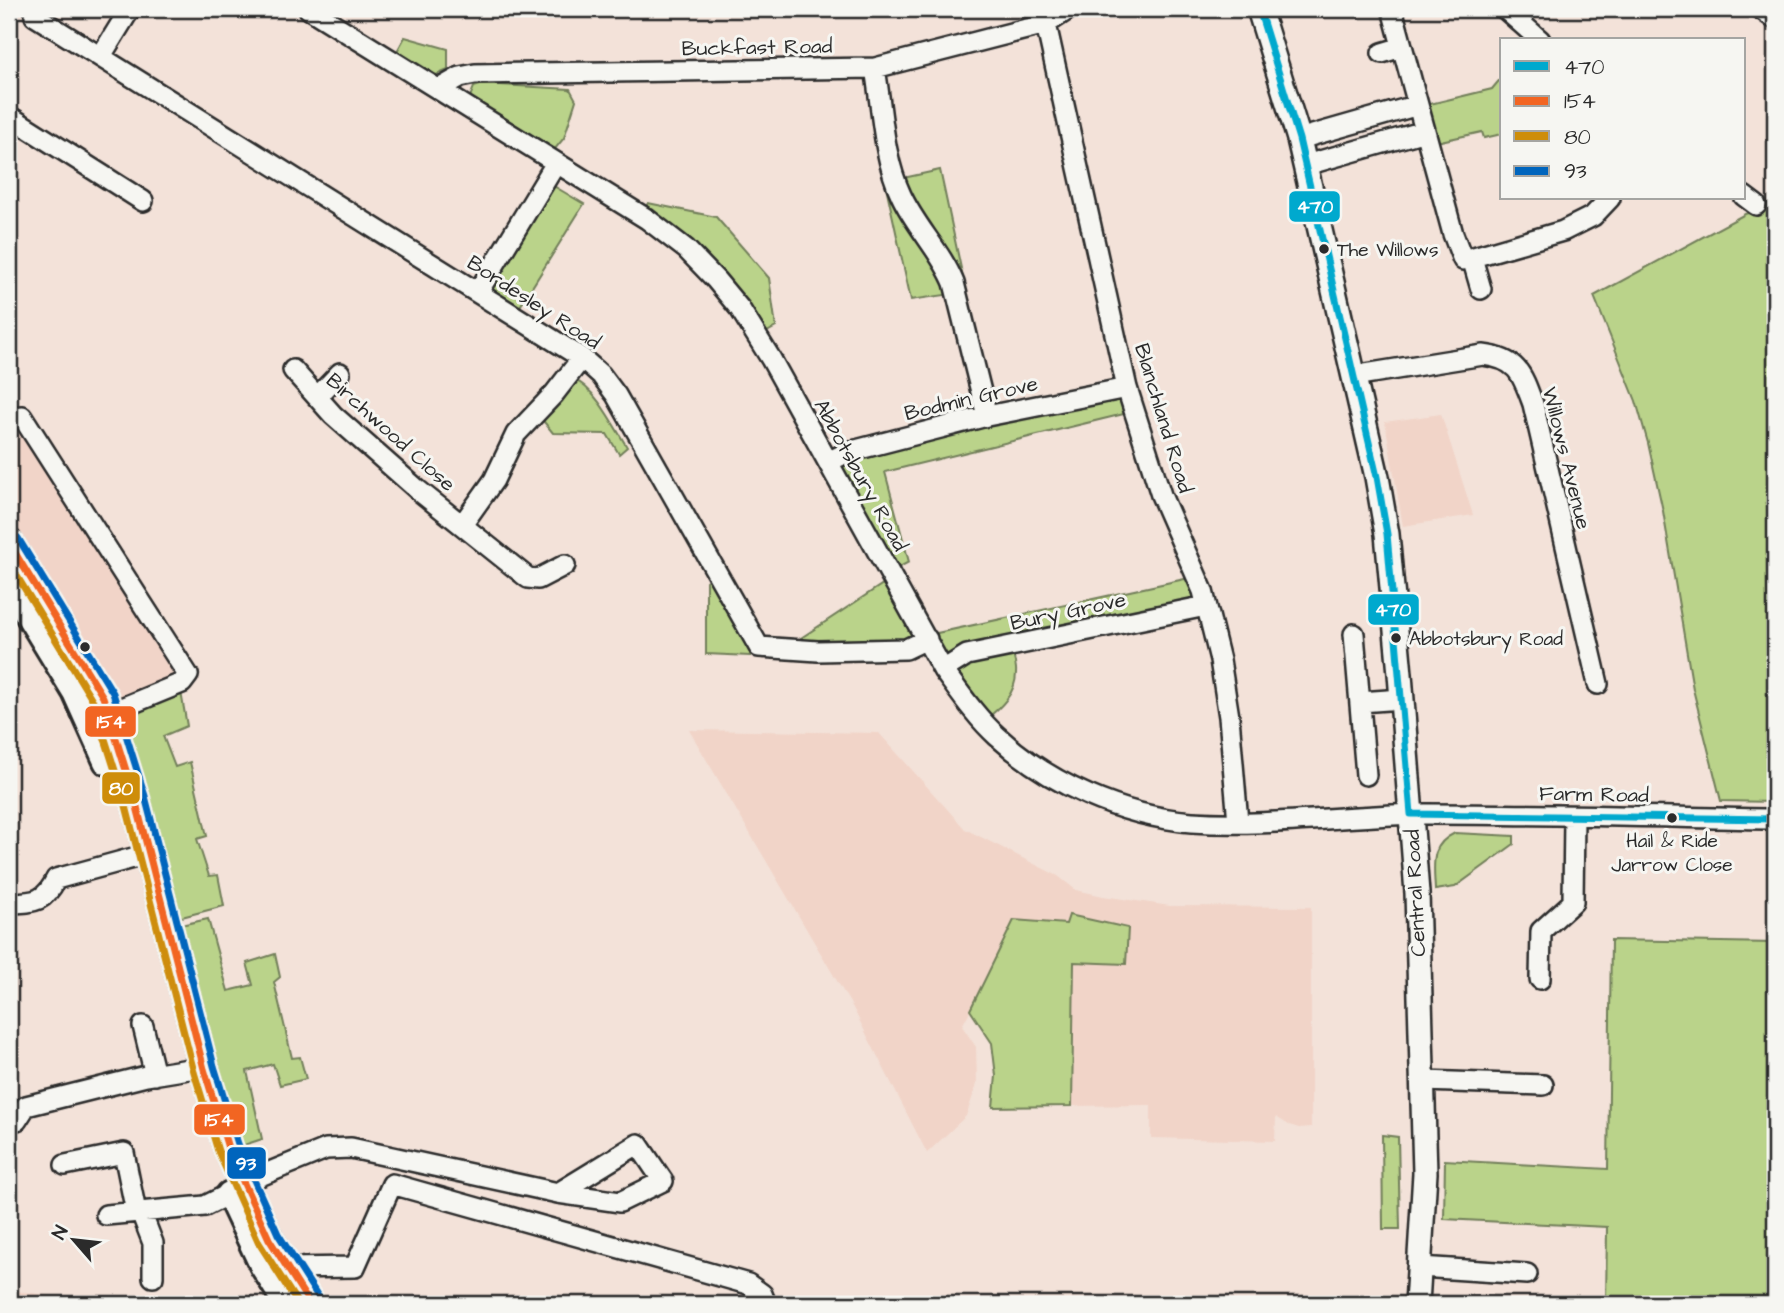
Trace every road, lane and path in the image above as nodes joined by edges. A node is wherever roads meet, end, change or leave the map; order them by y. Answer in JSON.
{"nodes":[{"id":1,"x":131,"y":9,"type":"edge"},
{"id":2,"x":309,"y":9,"type":"edge"},
{"id":3,"x":1069,"y":9,"type":"edge"},
{"id":4,"x":1259,"y":9,"type":"edge"},
{"id":5,"x":1392,"y":9,"type":"edge"},
{"id":6,"x":1505,"y":9,"type":"edge"},
{"id":7,"x":1761,"y":9,"type":"edge"},
{"id":8,"x":35,"y":16,"type":"dead end"},
{"id":9,"x":1775,"y":19,"type":"edge"},
{"id":10,"x":1046,"y":24,"type":"junction"},
{"id":11,"x":1538,"y":38,"type":"edge"},
{"id":12,"x":1401,"y":43,"type":"junction"},
{"id":13,"x":1382,"y":53,"type":"dead end"},
{"id":14,"x":101,"y":56,"type":"junction"},
{"id":15,"x":875,"y":68,"type":"junction"},
{"id":16,"x":439,"y":89,"type":"junction"},
{"id":17,"x":1418,"y":106,"type":"junction"},
{"id":18,"x":9,"y":116,"type":"edge"},
{"id":19,"x":1424,"y":131,"type":"junction"},
{"id":20,"x":1299,"y":139,"type":"junction"},
{"id":21,"x":556,"y":163,"type":"junction"},
{"id":22,"x":1306,"y":165,"type":"junction"},
{"id":23,"x":1608,"y":200,"type":"edge"},
{"id":24,"x":143,"y":201,"type":"dead end"},
{"id":25,"x":1472,"y":258,"type":"junction"},
{"id":26,"x":1481,"y":289,"type":"dead end"},
{"id":27,"x":478,"y":292,"type":"junction"},
{"id":28,"x":582,"y":358,"type":"junction"},
{"id":29,"x":293,"y":370,"type":"dead end"},
{"id":30,"x":340,"y":373,"type":"dead end"},
{"id":31,"x":1353,"y":376,"type":"junction"},
{"id":32,"x":1127,"y":388,"type":"junction"},
{"id":33,"x":317,"y":397,"type":"junction"},
{"id":34,"x":15,"y":416,"type":"edge"},
{"id":35,"x":987,"y":416,"type":"junction"},
{"id":36,"x":828,"y":462,"type":"junction"},
{"id":37,"x":461,"y":525,"type":"junction"},
{"id":38,"x":9,"y":542,"type":"edge"},
{"id":39,"x":565,"y":565,"type":"dead end"},
{"id":40,"x":9,"y":582,"type":"edge"},
{"id":41,"x":1206,"y":606,"type":"junction"},
{"id":42,"x":1354,"y":634,"type":"dead end"},
{"id":43,"x":926,"y":639,"type":"junction"},
{"id":44,"x":943,"y":670,"type":"junction"},
{"id":45,"x":1598,"y":684,"type":"dead end"},
{"id":46,"x":1402,"y":699,"type":"junction"},
{"id":47,"x":1360,"y":702,"type":"junction"},
{"id":48,"x":109,"y":713,"type":"junction"},
{"id":49,"x":1366,"y":775,"type":"dead end"},
{"id":50,"x":1411,"y":814,"type":"junction"},
{"id":51,"x":1574,"y":816,"type":"junction"},
{"id":52,"x":1775,"y":819,"type":"edge"},
{"id":53,"x":1238,"y":822,"type":"junction"},
{"id":54,"x":133,"y":858,"type":"junction"},
{"id":55,"x":9,"y":903,"type":"edge"},
{"id":56,"x":1540,"y":979,"type":"dead end"},
{"id":57,"x":143,"y":1026,"type":"dead end"},
{"id":58,"x":189,"y":1069,"type":"junction"},
{"id":59,"x":155,"y":1075,"type":"junction"},
{"id":60,"x":1423,"y":1081,"type":"junction"},
{"id":61,"x":1544,"y":1085,"type":"dead end"},
{"id":62,"x":9,"y":1121,"type":"edge"},
{"id":63,"x":65,"y":1165,"type":"dead end"},
{"id":64,"x":236,"y":1189,"type":"junction"},
{"id":65,"x":558,"y":1193,"type":"junction"},
{"id":66,"x":139,"y":1212,"type":"junction"},
{"id":67,"x":106,"y":1215,"type":"dead end"},
{"id":68,"x":1420,"y":1267,"type":"junction"},
{"id":69,"x":286,"y":1268,"type":"junction"},
{"id":70,"x":1527,"y":1274,"type":"dead end"},
{"id":71,"x":153,"y":1277,"type":"dead end"},
{"id":72,"x":288,"y":1304,"type":"edge"},
{"id":73,"x":310,"y":1304,"type":"edge"},
{"id":74,"x":766,"y":1304,"type":"edge"},
{"id":75,"x":1417,"y":1304,"type":"edge"}],
"edges":[{"from":1,"to":14,"type":"street"},
{"from":2,"to":16,"type":"street","name":"Abbotsbury Road"},
{"from":3,"to":10,"type":"street","name":"Buckfast Road"},
{"from":4,"to":20,"type":"main road","name":"Central Road"},
{"from":5,"to":12,"type":"street"},
{"from":6,"to":11,"type":"street"},
{"from":7,"to":9,"type":"street"},
{"from":8,"to":14,"type":"street","name":"Bordesley Road"},
{"from":10,"to":15,"type":"street","name":"Buckfast Road"},
{"from":10,"to":32,"type":"street","name":"Blanchland Road"},
{"from":12,"to":13,"type":"street"},
{"from":12,"to":17,"type":"street"},
{"from":14,"to":27,"type":"street","name":"Bordesley Road"},
{"from":15,"to":16,"type":"street","name":"Buckfast Road"},
{"from":15,"to":35,"type":"street"},
{"from":16,"to":21,"type":"street","name":"Abbotsbury Road"},
{"from":17,"to":19,"type":"street"},
{"from":17,"to":20,"type":"street"},
{"from":18,"to":24,"type":"street"},
{"from":19,"to":22,"type":"street"},
{"from":19,"to":25,"type":"street"},
{"from":20,"to":22,"type":"main road","name":"Central Road"},
{"from":21,"to":27,"type":"street"},
{"from":21,"to":36,"type":"street","name":"Abbotsbury Road"},
{"from":22,"to":31,"type":"main road","name":"Central Road"},
{"from":23,"to":25,"type":"street"},
{"from":25,"to":26,"type":"street"},
{"from":27,"to":28,"type":"street","name":"Bordesley Road"},
{"from":28,"to":37,"type":"street","name":"Birchwood Close"},
{"from":28,"to":43,"type":"street","name":"Bordesley Road"},
{"from":29,"to":33,"type":"street","name":"Birchwood Close"},
{"from":30,"to":33,"type":"street"},
{"from":31,"to":45,"type":"street","name":"Willows Avenue"},
{"from":31,"to":46,"type":"main road","name":"Central Road"},
{"from":32,"to":35,"type":"street","name":"Bodmin Grove"},
{"from":32,"to":41,"type":"street","name":"Blanchland Road"},
{"from":33,"to":37,"type":"street","name":"Birchwood Close"},
{"from":34,"to":48,"type":"street"},
{"from":35,"to":36,"type":"street","name":"Bodmin Grove"},
{"from":36,"to":43,"type":"street","name":"Abbotsbury Road"},
{"from":37,"to":39,"type":"street","name":"Birchwood Close"},
{"from":38,"to":48,"type":"highway"},
{"from":40,"to":54,"type":"highway"},
{"from":41,"to":44,"type":"street","name":"Bury Grove"},
{"from":41,"to":53,"type":"street","name":"Blanchland Road"},
{"from":42,"to":47,"type":"street"},
{"from":43,"to":44,"type":"street","name":"Abbotsbury Road"},
{"from":44,"to":53,"type":"street","name":"Abbotsbury Road"},
{"from":46,"to":47,"type":"street"},
{"from":46,"to":50,"type":"main road","name":"Central Road"},
{"from":47,"to":49,"type":"street"},
{"from":48,"to":64,"type":"highway"},
{"from":50,"to":51,"type":"street","name":"Farm Road"},
{"from":50,"to":53,"type":"street","name":"Abbotsbury Road"},
{"from":50,"to":60,"type":"main road","name":"Central Road"},
{"from":51,"to":52,"type":"street","name":"Farm Road"},
{"from":51,"to":56,"type":"street"},
{"from":54,"to":55,"type":"street"},
{"from":54,"to":58,"type":"highway"},
{"from":57,"to":59,"type":"street"},
{"from":58,"to":59,"type":"street"},
{"from":58,"to":64,"type":"highway"},
{"from":59,"to":62,"type":"street"},
{"from":60,"to":61,"type":"street"},
{"from":60,"to":68,"type":"main road","name":"Central Road"},
{"from":63,"to":66,"type":"street"},
{"from":64,"to":65,"type":"street"},
{"from":64,"to":66,"type":"street"},
{"from":64,"to":69,"type":"highway"},
{"from":64,"to":72,"type":"highway"},
{"from":65,"to":65,"type":"street"},
{"from":66,"to":67,"type":"street"},
{"from":66,"to":71,"type":"street"},
{"from":68,"to":70,"type":"street"},
{"from":68,"to":75,"type":"main road","name":"Central Road"},
{"from":69,"to":73,"type":"highway"},
{"from":69,"to":74,"type":"street"}]}
